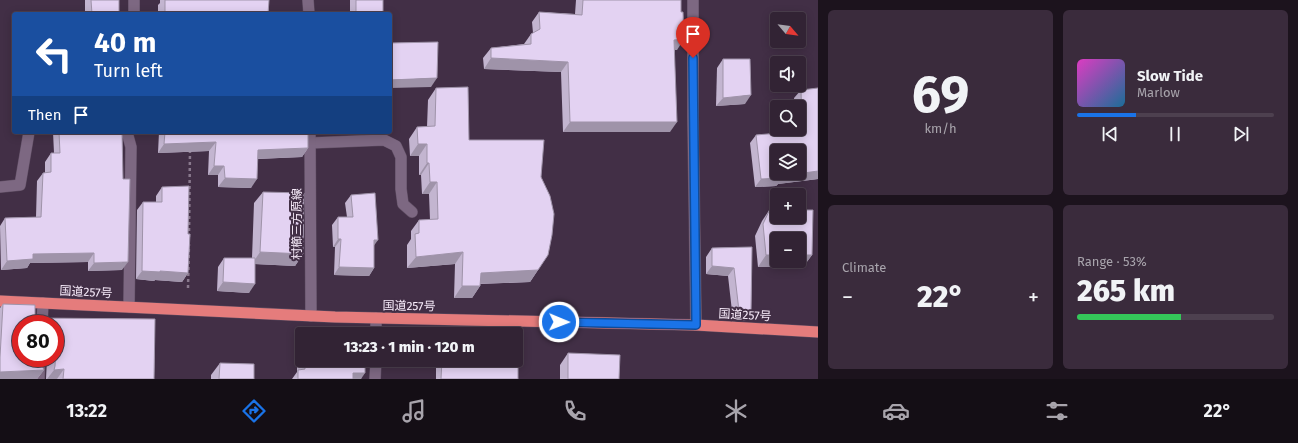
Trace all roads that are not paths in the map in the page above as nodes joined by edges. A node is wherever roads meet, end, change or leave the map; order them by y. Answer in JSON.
{"nodes":[{"id":1,"x":134,"y":0,"type":"edge"},
{"id":2,"x":308,"y":0,"type":"edge"},
{"id":3,"x":693,"y":0,"type":"edge"},
{"id":4,"x":134,"y":12,"type":"edge"},
{"id":5,"x":308,"y":12,"type":"edge"},
{"id":6,"x":29,"y":134,"type":"edge"},
{"id":7,"x":126,"y":134,"type":"edge"},
{"id":8,"x":310,"y":137,"type":"edge"},
{"id":9,"x":0,"y":187,"type":"edge"},
{"id":10,"x":412,"y":212,"type":"dead end"},
{"id":11,"x":0,"y":301,"type":"edge"},
{"id":12,"x":43,"y":303,"type":"junction"},
{"id":13,"x":129,"y":307,"type":"junction"},
{"id":14,"x":42,"y":315,"type":"edge"},
{"id":15,"x":311,"y":316,"type":"junction"},
{"id":16,"x":376,"y":318,"type":"junction"},
{"id":17,"x":696,"y":325,"type":"junction"},
{"id":18,"x":376,"y":327,"type":"edge"},
{"id":19,"x":818,"y":332,"type":"edge"},
{"id":20,"x":40,"y":367,"type":"edge"},
{"id":21,"x":376,"y":367,"type":"edge"},
{"id":22,"x":39,"y":379,"type":"edge"},
{"id":23,"x":375,"y":379,"type":"edge"}],
"edges":[{"from":1,"to":4,"type":"street"},
{"from":2,"to":5,"type":"street"},
{"from":3,"to":17,"type":"street"},
{"from":6,"to":9,"type":"street"},
{"from":7,"to":13,"type":"street"},
{"from":8,"to":10,"type":"street"},
{"from":8,"to":15,"type":"street","name":"村櫛三方原線"},
{"from":11,"to":12,"type":"highway","name":"国道257号"},
{"from":12,"to":13,"type":"highway","name":"国道257号"},
{"from":12,"to":14,"type":"street"},
{"from":13,"to":15,"type":"highway","name":"国道257号"},
{"from":15,"to":16,"type":"highway","name":"国道257号"},
{"from":16,"to":17,"type":"highway","name":"国道257号"},
{"from":16,"to":18,"type":"street"},
{"from":17,"to":19,"type":"highway","name":"国道257号"},
{"from":20,"to":22,"type":"street"},
{"from":21,"to":23,"type":"street"}]}
